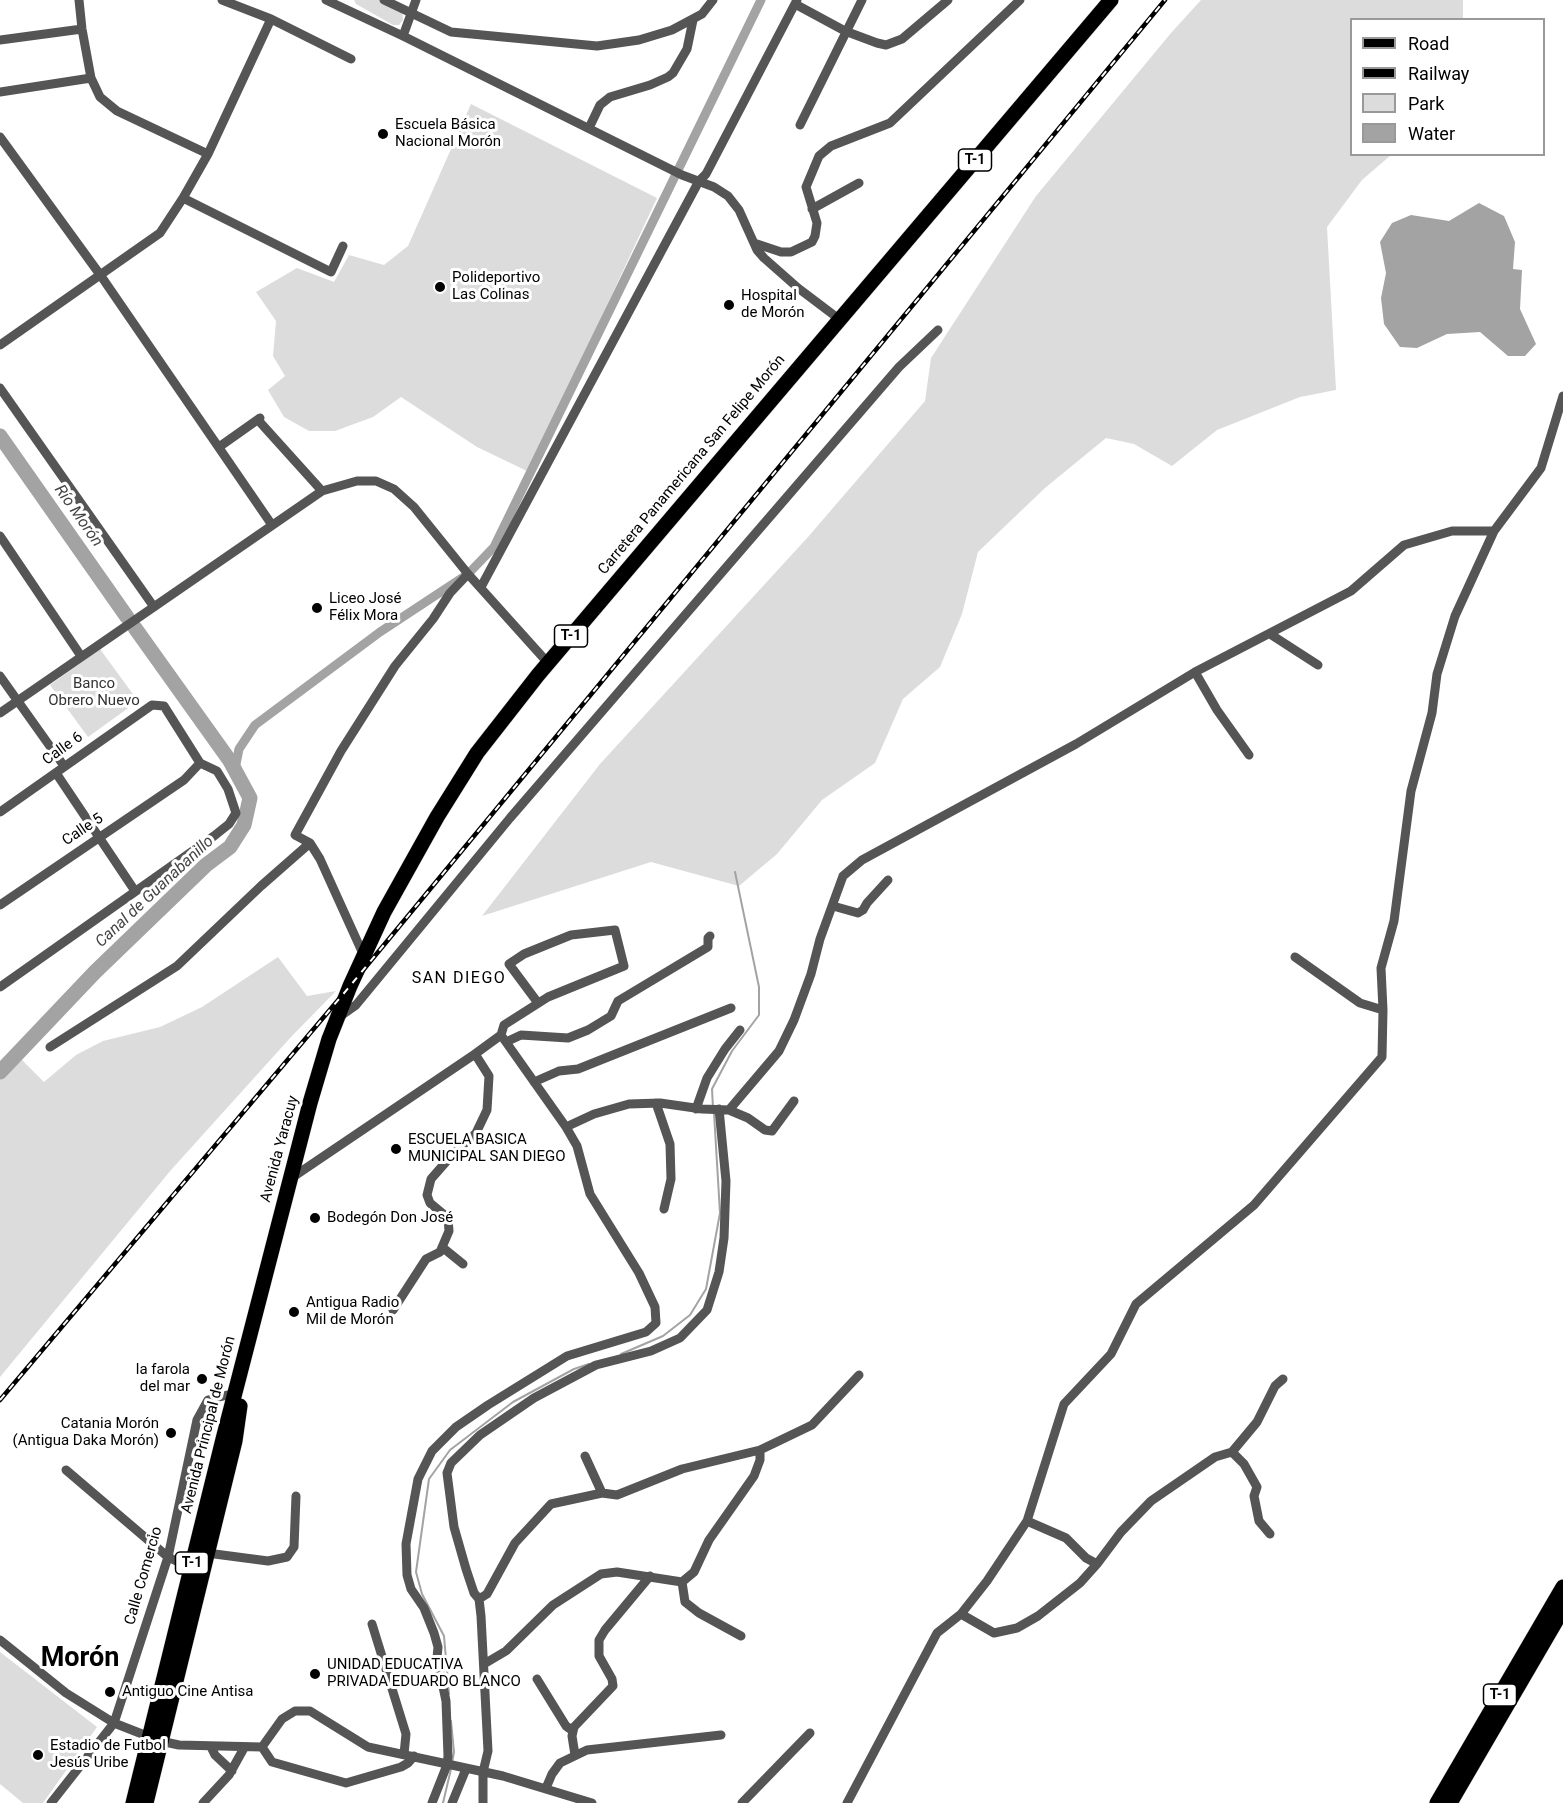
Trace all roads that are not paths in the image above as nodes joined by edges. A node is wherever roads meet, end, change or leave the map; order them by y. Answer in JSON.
{"nodes":[{"id":1,"x":79,"y":0,"type":"edge"},
{"id":2,"x":222,"y":0,"type":"edge"},
{"id":3,"x":326,"y":0,"type":"edge"},
{"id":4,"x":384,"y":0,"type":"edge"},
{"id":5,"x":416,"y":0,"type":"edge"},
{"id":6,"x":713,"y":0,"type":"edge"},
{"id":7,"x":862,"y":0,"type":"edge"},
{"id":8,"x":947,"y":0,"type":"edge"},
{"id":9,"x":1020,"y":0,"type":"edge"},
{"id":10,"x":1111,"y":0,"type":"edge"},
{"id":11,"x":796,"y":2,"type":"edge"},
{"id":12,"x":342,"y":3,"type":"edge"},
{"id":13,"x":412,"y":14,"type":"junction"},
{"id":14,"x":272,"y":19,"type":"junction"},
{"id":15,"x":693,"y":20,"type":"junction"},
{"id":16,"x":82,"y":29,"type":"junction"},
{"id":17,"x":845,"y":31,"type":"junction"},
{"id":18,"x":403,"y":36,"type":"junction"},
{"id":19,"x":0,"y":40,"type":"edge"},
{"id":20,"x":351,"y":59,"type":"dead end"},
{"id":21,"x":91,"y":78,"type":"junction"},
{"id":22,"x":0,"y":92,"type":"edge"},
{"id":23,"x":800,"y":125,"type":"dead end"},
{"id":24,"x":589,"y":128,"type":"junction"},
{"id":25,"x":0,"y":137,"type":"edge"},
{"id":26,"x":208,"y":154,"type":"junction"},
{"id":27,"x":699,"y":181,"type":"junction"},
{"id":28,"x":859,"y":183,"type":"dead end"},
{"id":29,"x":183,"y":198,"type":"junction"},
{"id":30,"x":812,"y":209,"type":"junction"},
{"id":31,"x":754,"y":243,"type":"junction"},
{"id":32,"x":343,"y":246,"type":"dead end"},
{"id":33,"x":101,"y":276,"type":"junction"},
{"id":34,"x":839,"y":319,"type":"junction"},
{"id":35,"x":938,"y":330,"type":"dead end"},
{"id":36,"x":0,"y":345,"type":"edge"},
{"id":37,"x":0,"y":388,"type":"edge"},
{"id":38,"x":1563,"y":396,"type":"edge"},
{"id":39,"x":219,"y":447,"type":"junction"},
{"id":40,"x":322,"y":491,"type":"junction"},
{"id":41,"x":272,"y":525,"type":"junction"},
{"id":42,"x":1494,"y":531,"type":"junction"},
{"id":43,"x":0,"y":536,"type":"edge"},
{"id":44,"x":468,"y":574,"type":"junction"},
{"id":45,"x":481,"y":588,"type":"junction"},
{"id":46,"x":154,"y":607,"type":"junction"},
{"id":47,"x":1270,"y":634,"type":"junction"},
{"id":48,"x":81,"y":656,"type":"junction"},
{"id":49,"x":548,"y":663,"type":"junction"},
{"id":50,"x":1318,"y":665,"type":"dead end"},
{"id":51,"x":1196,"y":672,"type":"junction"},
{"id":52,"x":0,"y":676,"type":"edge"},
{"id":53,"x":17,"y":701,"type":"junction"},
{"id":54,"x":0,"y":713,"type":"edge"},
{"id":55,"x":1249,"y":755,"type":"dead end"},
{"id":56,"x":200,"y":763,"type":"junction"},
{"id":57,"x":64,"y":766,"type":"junction"},
{"id":58,"x":56,"y":773,"type":"junction"},
{"id":59,"x":0,"y":812,"type":"edge"},
{"id":60,"x":99,"y":837,"type":"junction"},
{"id":61,"x":310,"y":843,"type":"junction"},
{"id":62,"x":888,"y":880,"type":"dead end"},
{"id":63,"x":135,"y":891,"type":"junction"},
{"id":64,"x":0,"y":905,"type":"edge"},
{"id":65,"x":833,"y":906,"type":"junction"},
{"id":66,"x":710,"y":936,"type":"dead end"},
{"id":67,"x":364,"y":956,"type":"junction"},
{"id":68,"x":1294,"y":957,"type":"dead end"},
{"id":69,"x":350,"y":986,"type":"joint"},
{"id":70,"x":0,"y":987,"type":"edge"},
{"id":71,"x":538,"y":1003,"type":"junction"},
{"id":72,"x":731,"y":1008,"type":"dead end"},
{"id":73,"x":1383,"y":1010,"type":"junction"},
{"id":74,"x":338,"y":1017,"type":"junction"},
{"id":75,"x":740,"y":1030,"type":"dead end"},
{"id":76,"x":503,"y":1038,"type":"junction"},
{"id":77,"x":50,"y":1047,"type":"dead end"},
{"id":78,"x":475,"y":1054,"type":"junction"},
{"id":79,"x":534,"y":1082,"type":"junction"},
{"id":80,"x":794,"y":1101,"type":"dead end"},
{"id":81,"x":656,"y":1103,"type":"junction"},
{"id":82,"x":699,"y":1109,"type":"junction"},
{"id":83,"x":722,"y":1109,"type":"junction"},
{"id":84,"x":566,"y":1127,"type":"junction"},
{"id":85,"x":290,"y":1179,"type":"junction"},
{"id":86,"x":664,"y":1209,"type":"dead end"},
{"id":87,"x":442,"y":1246,"type":"junction"},
{"id":88,"x":463,"y":1264,"type":"dead end"},
{"id":89,"x":393,"y":1310,"type":"dead end"},
{"id":90,"x":254,"y":1324,"type":"junction"},
{"id":91,"x":859,"y":1375,"type":"dead end"},
{"id":92,"x":1283,"y":1379,"type":"dead end"},
{"id":93,"x":235,"y":1393,"type":"junction"},
{"id":94,"x":760,"y":1450,"type":"junction"},
{"id":95,"x":1232,"y":1452,"type":"junction"},
{"id":96,"x":585,"y":1456,"type":"dead end"},
{"id":97,"x":66,"y":1470,"type":"dead end"},
{"id":98,"x":602,"y":1493,"type":"junction"},
{"id":99,"x":296,"y":1496,"type":"dead end"},
{"id":100,"x":1027,"y":1521,"type":"junction"},
{"id":101,"x":1270,"y":1534,"type":"dead end"},
{"id":102,"x":207,"y":1553,"type":"junction"},
{"id":103,"x":168,"y":1557,"type":"junction"},
{"id":104,"x":1097,"y":1564,"type":"junction"},
{"id":105,"x":191,"y":1568,"type":"junction"},
{"id":106,"x":650,"y":1576,"type":"junction"},
{"id":107,"x":682,"y":1582,"type":"junction"},
{"id":108,"x":1563,"y":1587,"type":"edge"},
{"id":109,"x":479,"y":1599,"type":"junction"},
{"id":110,"x":1563,"y":1609,"type":"edge"},
{"id":111,"x":961,"y":1614,"type":"junction"},
{"id":112,"x":372,"y":1624,"type":"dead end"},
{"id":113,"x":741,"y":1636,"type":"dead end"},
{"id":114,"x":0,"y":1640,"type":"edge"},
{"id":115,"x":484,"y":1664,"type":"junction"},
{"id":116,"x":537,"y":1679,"type":"dead end"},
{"id":117,"x":114,"y":1723,"type":"junction"},
{"id":118,"x":573,"y":1731,"type":"junction"},
{"id":119,"x":810,"y":1733,"type":"dead end"},
{"id":120,"x":721,"y":1735,"type":"dead end"},
{"id":121,"x":154,"y":1739,"type":"junction"},
{"id":122,"x":211,"y":1747,"type":"junction"},
{"id":123,"x":262,"y":1747,"type":"junction"},
{"id":124,"x":244,"y":1748,"type":"junction"},
{"id":125,"x":409,"y":1755,"type":"junction"},
{"id":126,"x":575,"y":1755,"type":"junction"},
{"id":127,"x":450,"y":1766,"type":"junction"},
{"id":128,"x":466,"y":1769,"type":"junction"},
{"id":129,"x":232,"y":1771,"type":"junction"},
{"id":130,"x":483,"y":1772,"type":"junction"},
{"id":131,"x":546,"y":1788,"type":"junction"},
{"id":132,"x":51,"y":1803,"type":"edge"},
{"id":133,"x":133,"y":1803,"type":"edge"},
{"id":134,"x":146,"y":1803,"type":"edge"},
{"id":135,"x":203,"y":1803,"type":"edge"},
{"id":136,"x":432,"y":1803,"type":"edge"},
{"id":137,"x":452,"y":1803,"type":"edge"},
{"id":138,"x":483,"y":1803,"type":"edge"},
{"id":139,"x":592,"y":1803,"type":"edge"},
{"id":140,"x":742,"y":1803,"type":"edge"},
{"id":141,"x":847,"y":1803,"type":"edge"},
{"id":142,"x":1437,"y":1803,"type":"edge"},
{"id":143,"x":1450,"y":1803,"type":"edge"}],
"edges":[{"from":1,"to":16,"type":"street"},
{"from":2,"to":14,"type":"street"},
{"from":3,"to":12,"type":"street"},
{"from":4,"to":13,"type":"street"},
{"from":5,"to":13,"type":"street"},
{"from":6,"to":15,"type":"street"},
{"from":7,"to":17,"type":"street"},
{"from":8,"to":17,"type":"street"},
{"from":9,"to":30,"type":"street"},
{"from":10,"to":34,"type":"main road","name":"Carretera Panamericana San Felipe Morón","number":"T-1"},
{"from":11,"to":17,"type":"street"},
{"from":11,"to":27,"type":"street"},
{"from":12,"to":18,"type":"street"},
{"from":13,"to":15,"type":"street"},
{"from":13,"to":18,"type":"street"},
{"from":14,"to":20,"type":"street"},
{"from":14,"to":26,"type":"street"},
{"from":15,"to":24,"type":"street"},
{"from":16,"to":19,"type":"street"},
{"from":16,"to":21,"type":"street"},
{"from":17,"to":23,"type":"street"},
{"from":18,"to":24,"type":"street"},
{"from":21,"to":22,"type":"street"},
{"from":21,"to":26,"type":"street"},
{"from":24,"to":27,"type":"street"},
{"from":25,"to":33,"type":"street"},
{"from":26,"to":29,"type":"street"},
{"from":27,"to":31,"type":"street"},
{"from":27,"to":45,"type":"street"},
{"from":28,"to":30,"type":"street"},
{"from":29,"to":32,"type":"street"},
{"from":29,"to":33,"type":"street"},
{"from":30,"to":31,"type":"street"},
{"from":31,"to":34,"type":"street"},
{"from":33,"to":36,"type":"street"},
{"from":33,"to":39,"type":"street"},
{"from":34,"to":49,"type":"main road","name":"Carretera Panamericana San Felipe Morón","number":"T-1"},
{"from":35,"to":74,"type":"street"},
{"from":37,"to":46,"type":"street"},
{"from":38,"to":42,"type":"street"},
{"from":39,"to":40,"type":"street"},
{"from":39,"to":41,"type":"street"},
{"from":40,"to":41,"type":"street"},
{"from":40,"to":44,"type":"street"},
{"from":41,"to":46,"type":"street"},
{"from":42,"to":47,"type":"street"},
{"from":42,"to":73,"type":"street"},
{"from":43,"to":48,"type":"street"},
{"from":44,"to":45,"type":"street"},
{"from":44,"to":61,"type":"street"},
{"from":45,"to":49,"type":"street"},
{"from":46,"to":48,"type":"street"},
{"from":47,"to":50,"type":"street"},
{"from":47,"to":51,"type":"street"},
{"from":48,"to":53,"type":"street"},
{"from":49,"to":67,"type":"main road","name":"Carretera Panamericana San Felipe Morón","number":"T-1"},
{"from":51,"to":55,"type":"street"},
{"from":51,"to":65,"type":"street"},
{"from":52,"to":53,"type":"street"},
{"from":53,"to":54,"type":"street"},
{"from":53,"to":57,"type":"street"},
{"from":56,"to":57,"type":"street","name":"Calle 6"},
{"from":56,"to":60,"type":"street","name":"Calle 5"},
{"from":56,"to":63,"type":"street"},
{"from":57,"to":58,"type":"street","name":"Calle 6"},
{"from":58,"to":59,"type":"street","name":"Calle 6"},
{"from":58,"to":60,"type":"street"},
{"from":60,"to":63,"type":"street"},
{"from":60,"to":64,"type":"street","name":"Calle 5"},
{"from":61,"to":67,"type":"street"},
{"from":61,"to":77,"type":"street"},
{"from":62,"to":65,"type":"street"},
{"from":63,"to":70,"type":"street"},
{"from":65,"to":83,"type":"street"},
{"from":66,"to":76,"type":"street"},
{"from":67,"to":69,"type":"main road","name":"Carretera Panamericana San Felipe Morón","number":"T-1"},
{"from":68,"to":73,"type":"street"},
{"from":69,"to":74,"type":"main road","name":"Avenida Yaracuy","number":"T-1"},
{"from":71,"to":71,"type":"street"},
{"from":71,"to":76,"type":"street"},
{"from":72,"to":79,"type":"street"},
{"from":73,"to":100,"type":"street"},
{"from":74,"to":85,"type":"main road","name":"Avenida Yaracuy","number":"T-1"},
{"from":75,"to":82,"type":"street"},
{"from":76,"to":78,"type":"street"},
{"from":76,"to":79,"type":"street"},
{"from":78,"to":85,"type":"street"},
{"from":78,"to":87,"type":"street"},
{"from":79,"to":84,"type":"street"},
{"from":80,"to":83,"type":"street"},
{"from":81,"to":82,"type":"street"},
{"from":81,"to":84,"type":"street"},
{"from":81,"to":86,"type":"street"},
{"from":82,"to":83,"type":"street"},
{"from":83,"to":109,"type":"street"},
{"from":84,"to":127,"type":"street"},
{"from":85,"to":90,"type":"main road","name":"Avenida Yaracuy","number":"T-1"},
{"from":87,"to":88,"type":"street"},
{"from":87,"to":89,"type":"street"},
{"from":90,"to":93,"type":"main road","name":"Avenida Principal de Morón","number":"T-1"},
{"from":90,"to":102,"type":"main road","name":"Avenida Principal de Morón","number":"T-1"},
{"from":91,"to":94,"type":"street"},
{"from":92,"to":95,"type":"street"},
{"from":93,"to":103,"type":"street","name":"Calle Comercio"},
{"from":93,"to":105,"type":"main road","name":"Avenida Principal de Morón","number":"T-1"},
{"from":94,"to":98,"type":"street"},
{"from":94,"to":107,"type":"street"},
{"from":95,"to":101,"type":"street"},
{"from":95,"to":104,"type":"street"},
{"from":96,"to":98,"type":"street"},
{"from":97,"to":103,"type":"street"},
{"from":98,"to":109,"type":"street"},
{"from":99,"to":102,"type":"street"},
{"from":100,"to":104,"type":"street"},
{"from":100,"to":111,"type":"street"},
{"from":102,"to":121,"type":"main road","name":"Avenida Principal de Morón","number":"T-1"},
{"from":103,"to":105,"type":"street"},
{"from":103,"to":117,"type":"street","name":"Calle Comercio"},
{"from":104,"to":111,"type":"street"},
{"from":105,"to":121,"type":"main road","name":"Avenida Principal de Morón","number":"T-1"},
{"from":106,"to":107,"type":"street"},
{"from":106,"to":115,"type":"street"},
{"from":106,"to":118,"type":"street"},
{"from":107,"to":113,"type":"street"},
{"from":108,"to":142,"type":"main road","number":"T-1"},
{"from":109,"to":115,"type":"street"},
{"from":110,"to":143,"type":"main road","number":"T-1"},
{"from":111,"to":141,"type":"street"},
{"from":112,"to":125,"type":"street"},
{"from":114,"to":117,"type":"street"},
{"from":115,"to":130,"type":"street"},
{"from":116,"to":118,"type":"street"},
{"from":117,"to":121,"type":"street"},
{"from":117,"to":132,"type":"street","name":"Calle Comercio"},
{"from":118,"to":126,"type":"street"},
{"from":119,"to":140,"type":"street"},
{"from":120,"to":126,"type":"street"},
{"from":121,"to":122,"type":"street"},
{"from":121,"to":133,"type":"main road","name":"Avenida Principal de Morón","number":"T-1"},
{"from":121,"to":134,"type":"main road","name":"Avenida Principal de Morón","number":"T-1"},
{"from":122,"to":124,"type":"street"},
{"from":122,"to":129,"type":"street"},
{"from":123,"to":124,"type":"street"},
{"from":123,"to":125,"type":"street"},
{"from":123,"to":125,"type":"street"},
{"from":124,"to":129,"type":"street"},
{"from":125,"to":127,"type":"street"},
{"from":126,"to":131,"type":"street"},
{"from":127,"to":128,"type":"street"},
{"from":127,"to":136,"type":"street"},
{"from":128,"to":130,"type":"street"},
{"from":128,"to":137,"type":"street"},
{"from":129,"to":135,"type":"street"},
{"from":130,"to":131,"type":"street"},
{"from":130,"to":138,"type":"street"},
{"from":131,"to":139,"type":"street"}]}
